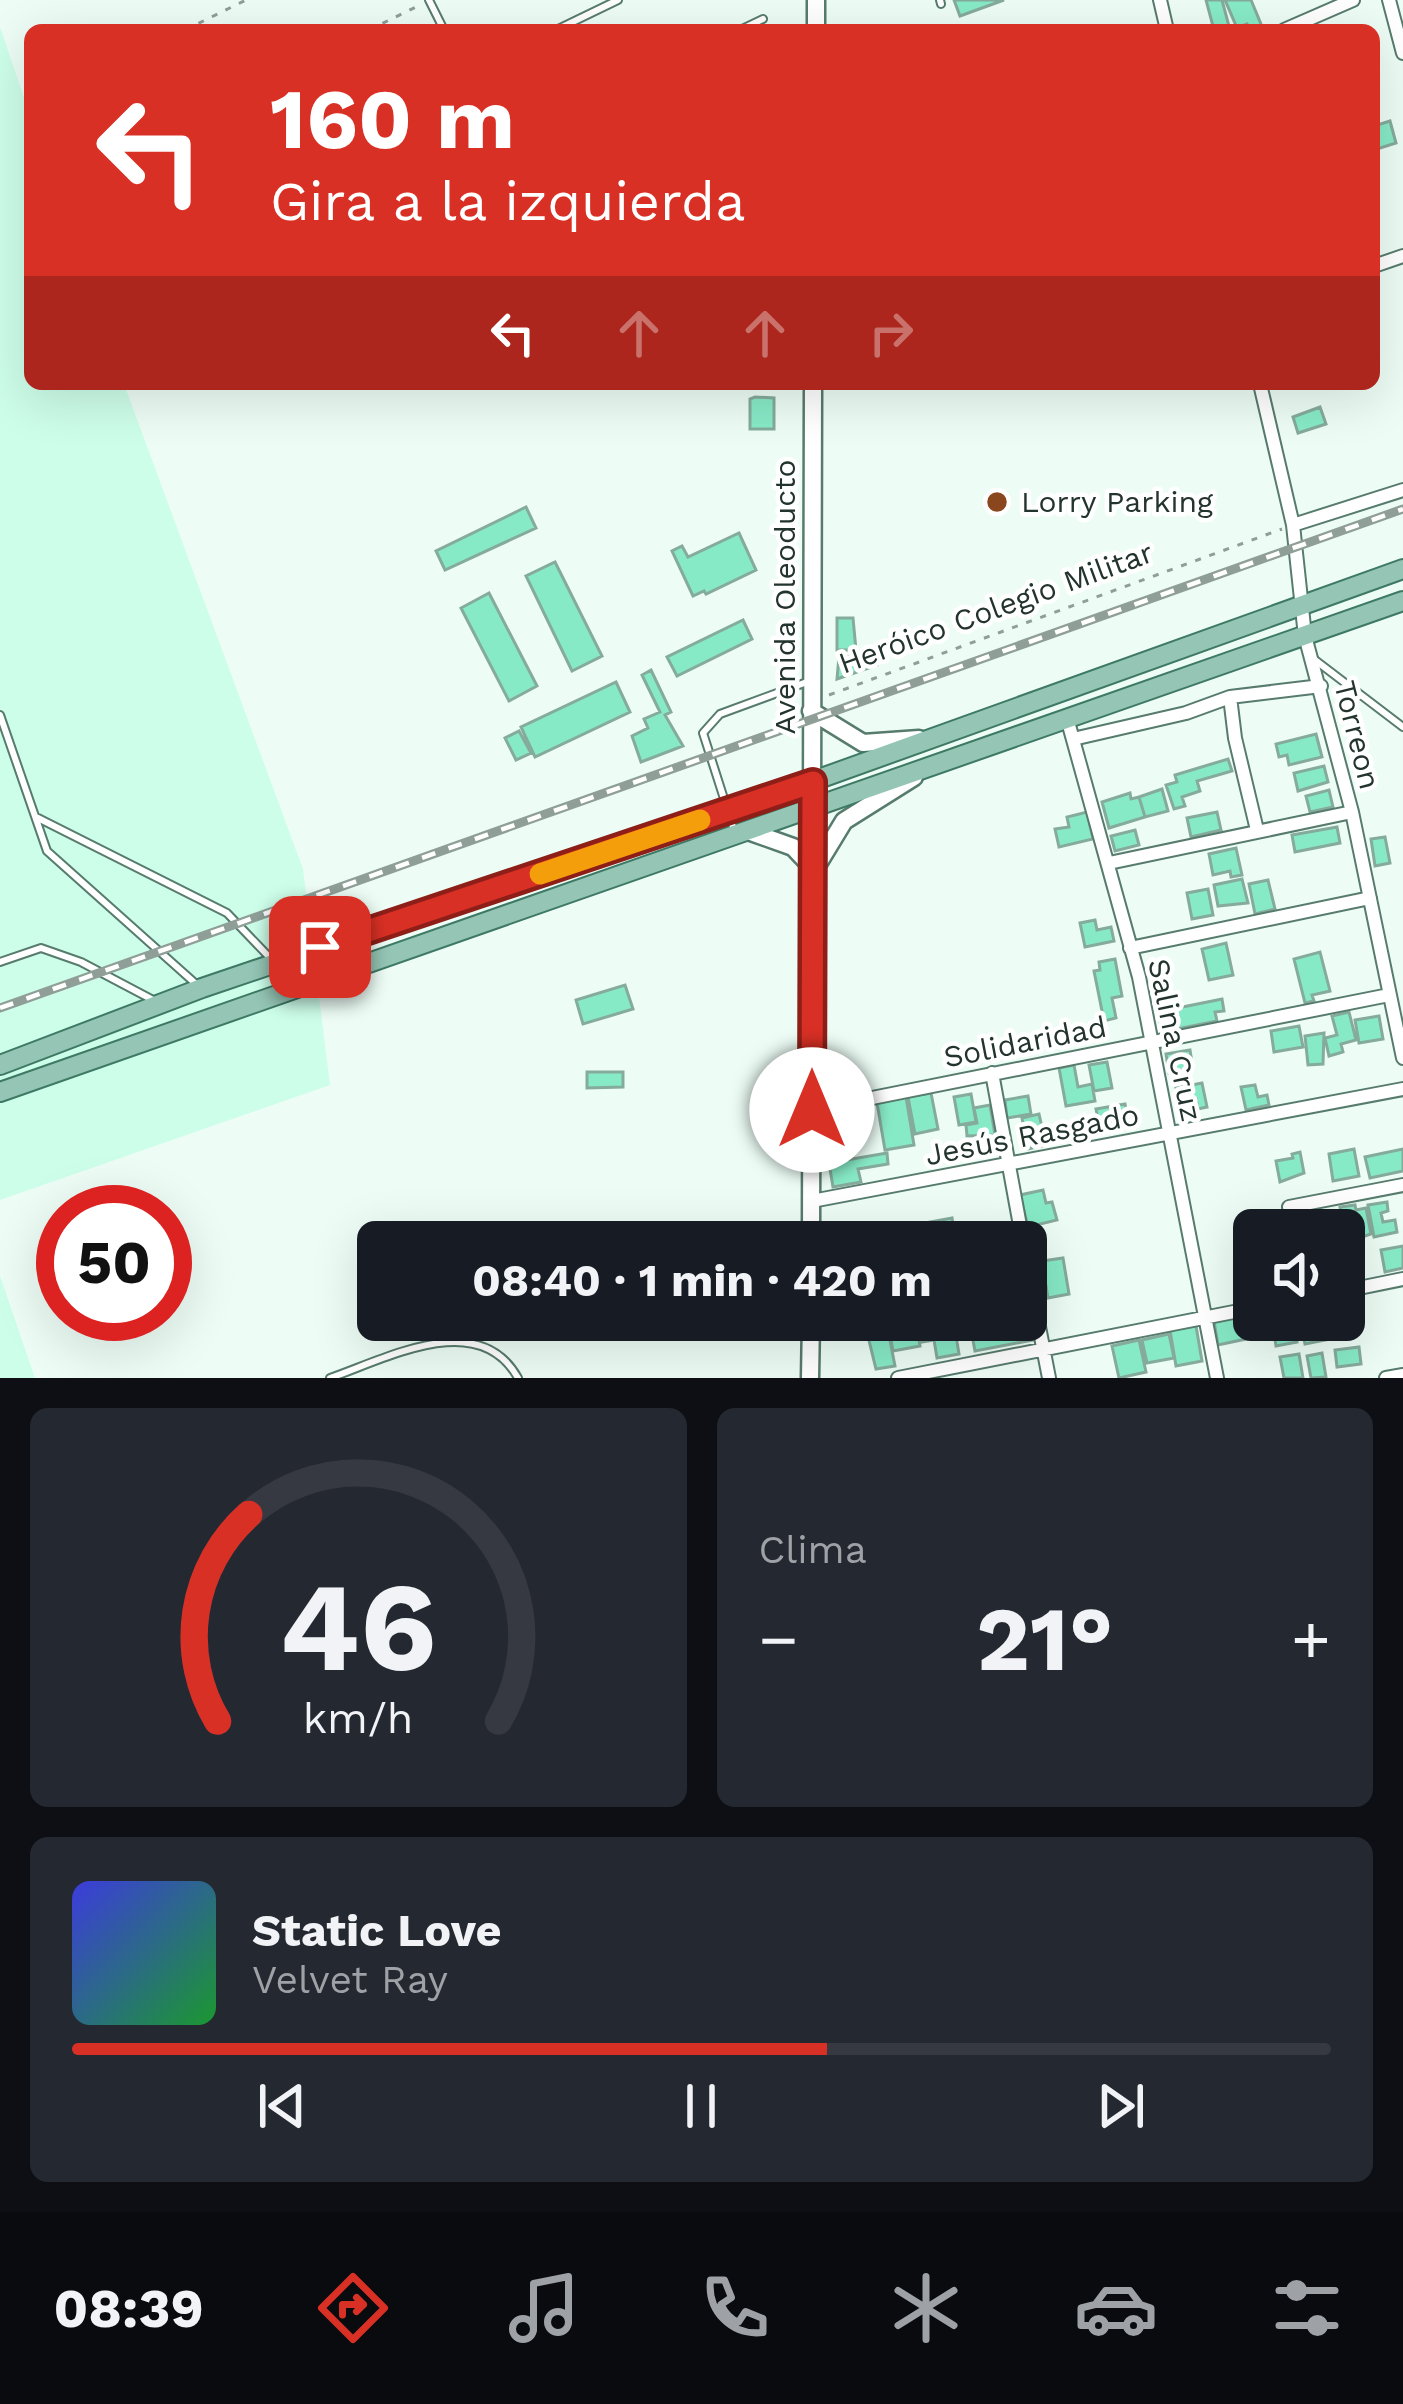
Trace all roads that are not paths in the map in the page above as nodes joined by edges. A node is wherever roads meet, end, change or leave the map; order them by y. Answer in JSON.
{"nodes":[{"id":1,"x":619,"y":0,"type":"edge"},
{"id":2,"x":1353,"y":0,"type":"edge"},
{"id":3,"x":1389,"y":0,"type":"edge"},
{"id":4,"x":763,"y":19,"type":"dead end"},
{"id":5,"x":569,"y":24,"type":"edge"},
{"id":6,"x":753,"y":24,"type":"edge"},
{"id":7,"x":1298,"y":24,"type":"edge"},
{"id":8,"x":1403,"y":53,"type":"edge"},
{"id":9,"x":813,"y":390,"type":"edge"},
{"id":10,"x":1261,"y":390,"type":"edge"},
{"id":11,"x":1403,"y":490,"type":"edge"},
{"id":12,"x":1293,"y":525,"type":"junction"},
{"id":13,"x":1403,"y":569,"type":"edge"},
{"id":14,"x":1403,"y":601,"type":"edge"},
{"id":15,"x":1302,"y":604,"type":"junction"},
{"id":16,"x":1305,"y":636,"type":"junction"},
{"id":17,"x":1312,"y":658,"type":"junction"},
{"id":18,"x":811,"y":681,"type":"junction"},
{"id":19,"x":1321,"y":686,"type":"junction"},
{"id":20,"x":1230,"y":697,"type":"junction"},
{"id":21,"x":811,"y":706,"type":"junction"},
{"id":22,"x":1001,"y":713,"type":"junction"},
{"id":23,"x":0,"y":715,"type":"edge"},
{"id":24,"x":1067,"y":718,"type":"junction"},
{"id":25,"x":1403,"y":727,"type":"edge"},
{"id":26,"x":1009,"y":738,"type":"junction"},
{"id":27,"x":932,"y":739,"type":"junction"},
{"id":28,"x":1073,"y":739,"type":"junction"},
{"id":29,"x":939,"y":762,"type":"junction"},
{"id":30,"x":813,"y":782,"type":"junction"},
{"id":31,"x":728,"y":810,"type":"junction"},
{"id":32,"x":811,"y":810,"type":"junction"},
{"id":33,"x":1352,"y":812,"type":"junction"},
{"id":34,"x":35,"y":816,"type":"junction"},
{"id":35,"x":1257,"y":830,"type":"junction"},
{"id":36,"x":742,"y":833,"type":"junction"},
{"id":37,"x":1109,"y":862,"type":"junction"},
{"id":38,"x":812,"y":870,"type":"junction"},
{"id":39,"x":1370,"y":898,"type":"junction"},
{"id":40,"x":1130,"y":948,"type":"junction"},
{"id":41,"x":0,"y":962,"type":"edge"},
{"id":42,"x":275,"y":963,"type":"junction"},
{"id":43,"x":202,"y":988,"type":"junction"},
{"id":44,"x":286,"y":990,"type":"junction"},
{"id":45,"x":1389,"y":995,"type":"junction"},
{"id":46,"x":162,"y":1005,"type":"junction"},
{"id":47,"x":223,"y":1013,"type":"junction"},
{"id":48,"x":1152,"y":1042,"type":"junction"},
{"id":49,"x":1403,"y":1058,"type":"edge"},
{"id":50,"x":0,"y":1066,"type":"edge"},
{"id":51,"x":992,"y":1073,"type":"junction"},
{"id":52,"x":1403,"y":1089,"type":"edge"},
{"id":53,"x":0,"y":1092,"type":"edge"},
{"id":54,"x":812,"y":1110,"type":"junction"},
{"id":55,"x":1171,"y":1132,"type":"junction"},
{"id":56,"x":1009,"y":1165,"type":"junction"},
{"id":57,"x":1403,"y":1184,"type":"edge"},
{"id":58,"x":812,"y":1201,"type":"junction"},
{"id":59,"x":1289,"y":1207,"type":"dead end"},
{"id":60,"x":812,"y":1221,"type":"edge"},
{"id":61,"x":1019,"y":1221,"type":"edge"},
{"id":62,"x":1403,"y":1280,"type":"edge"},
{"id":63,"x":1365,"y":1287,"type":"edge"},
{"id":64,"x":1233,"y":1312,"type":"edge"},
{"id":65,"x":1205,"y":1318,"type":"junction"},
{"id":66,"x":811,"y":1341,"type":"edge"},
{"id":67,"x":1041,"y":1341,"type":"edge"},
{"id":68,"x":1043,"y":1350,"type":"junction"},
{"id":69,"x":1403,"y":1375,"type":"edge"},
{"id":70,"x":331,"y":1378,"type":"edge"},
{"id":71,"x":518,"y":1378,"type":"edge"},
{"id":72,"x":810,"y":1378,"type":"edge"},
{"id":73,"x":898,"y":1378,"type":"edge"},
{"id":74,"x":1049,"y":1378,"type":"edge"},
{"id":75,"x":1216,"y":1378,"type":"edge"},
{"id":76,"x":1386,"y":1378,"type":"edge"}],
"edges":[{"from":1,"to":5,"type":"lane"},
{"from":2,"to":7,"type":"street"},
{"from":3,"to":8,"type":"street"},
{"from":4,"to":6,"type":"lane"},
{"from":9,"to":18,"type":"main road","name":"Avenida Oleoducto"},
{"from":10,"to":12,"type":"street","name":"Torreon"},
{"from":11,"to":12,"type":"street"},
{"from":12,"to":15,"type":"street","name":"Torreon"},
{"from":13,"to":15,"type":"main road"},
{"from":14,"to":16,"type":"main road"},
{"from":15,"to":16,"type":"street","name":"Torreon"},
{"from":15,"to":22,"type":"main road"},
{"from":16,"to":17,"type":"street","name":"Torreon"},
{"from":16,"to":24,"type":"main road"},
{"from":17,"to":19,"type":"street","name":"Torreon"},
{"from":17,"to":25,"type":"lane"},
{"from":18,"to":21,"type":"main road","name":"Avenida Oleoducto"},
{"from":18,"to":31,"type":"lane"},
{"from":19,"to":20,"type":"street"},
{"from":19,"to":33,"type":"street","name":"Torreon"},
{"from":20,"to":28,"type":"street"},
{"from":20,"to":35,"type":"street"},
{"from":21,"to":27,"type":"main road"},
{"from":21,"to":30,"type":"main road","name":"Avenida Oleoducto"},
{"from":22,"to":26,"type":"main road"},
{"from":22,"to":27,"type":"main road"},
{"from":23,"to":34,"type":"lane"},
{"from":24,"to":26,"type":"main road"},
{"from":24,"to":28,"type":"street","name":"Salina Cruz"},
{"from":26,"to":29,"type":"main road"},
{"from":27,"to":30,"type":"main road"},
{"from":28,"to":37,"type":"street","name":"Salina Cruz"},
{"from":29,"to":32,"type":"main road"},
{"from":29,"to":38,"type":"main road"},
{"from":30,"to":31,"type":"main road"},
{"from":30,"to":32,"type":"main road","name":"Avenida Oleoducto"},
{"from":31,"to":36,"type":"lane"},
{"from":31,"to":42,"type":"main road"},
{"from":32,"to":36,"type":"main road"},
{"from":32,"to":38,"type":"main road","name":"Avenida Oleoducto"},
{"from":33,"to":35,"type":"street"},
{"from":33,"to":39,"type":"street","name":"Torreon"},
{"from":34,"to":42,"type":"lane"},
{"from":34,"to":43,"type":"lane"},
{"from":35,"to":37,"type":"street"},
{"from":36,"to":38,"type":"main road"},
{"from":36,"to":44,"type":"main road"},
{"from":37,"to":40,"type":"street","name":"Salina Cruz"},
{"from":38,"to":54,"type":"main road","name":"Avenida Oleoducto"},
{"from":39,"to":40,"type":"street"},
{"from":39,"to":45,"type":"street","name":"Torreon"},
{"from":40,"to":48,"type":"street","name":"Salina Cruz"},
{"from":41,"to":46,"type":"lane"},
{"from":42,"to":43,"type":"main road"},
{"from":42,"to":44,"type":"lane"},
{"from":43,"to":46,"type":"main road"},
{"from":43,"to":47,"type":"lane"},
{"from":44,"to":47,"type":"main road"},
{"from":45,"to":48,"type":"street","name":"Solidaridad"},
{"from":45,"to":49,"type":"street","name":"Torreon"},
{"from":46,"to":50,"type":"main road"},
{"from":47,"to":53,"type":"main road"},
{"from":48,"to":51,"type":"street","name":"Solidaridad"},
{"from":48,"to":55,"type":"street","name":"Salina Cruz"},
{"from":51,"to":54,"type":"street","name":"Solidaridad"},
{"from":51,"to":56,"type":"street"},
{"from":52,"to":55,"type":"street","name":"Jesús Rasgado"},
{"from":54,"to":58,"type":"main road","name":"Avenida Oleoducto"},
{"from":55,"to":56,"type":"street","name":"Jesús Rasgado"},
{"from":55,"to":65,"type":"street","name":"Salina Cruz"},
{"from":56,"to":58,"type":"street","name":"Jesús Rasgado"},
{"from":56,"to":61,"type":"street"},
{"from":57,"to":59,"type":"street"},
{"from":58,"to":60,"type":"main road","name":"Avenida Oleoducto"},
{"from":62,"to":63,"type":"street"},
{"from":64,"to":65,"type":"street"},
{"from":65,"to":68,"type":"street"},
{"from":65,"to":75,"type":"street","name":"Salina Cruz"},
{"from":66,"to":72,"type":"main road"},
{"from":67,"to":68,"type":"street"},
{"from":68,"to":73,"type":"street"},
{"from":68,"to":74,"type":"street"},
{"from":69,"to":76,"type":"street"},
{"from":70,"to":71,"type":"lane"}]}
